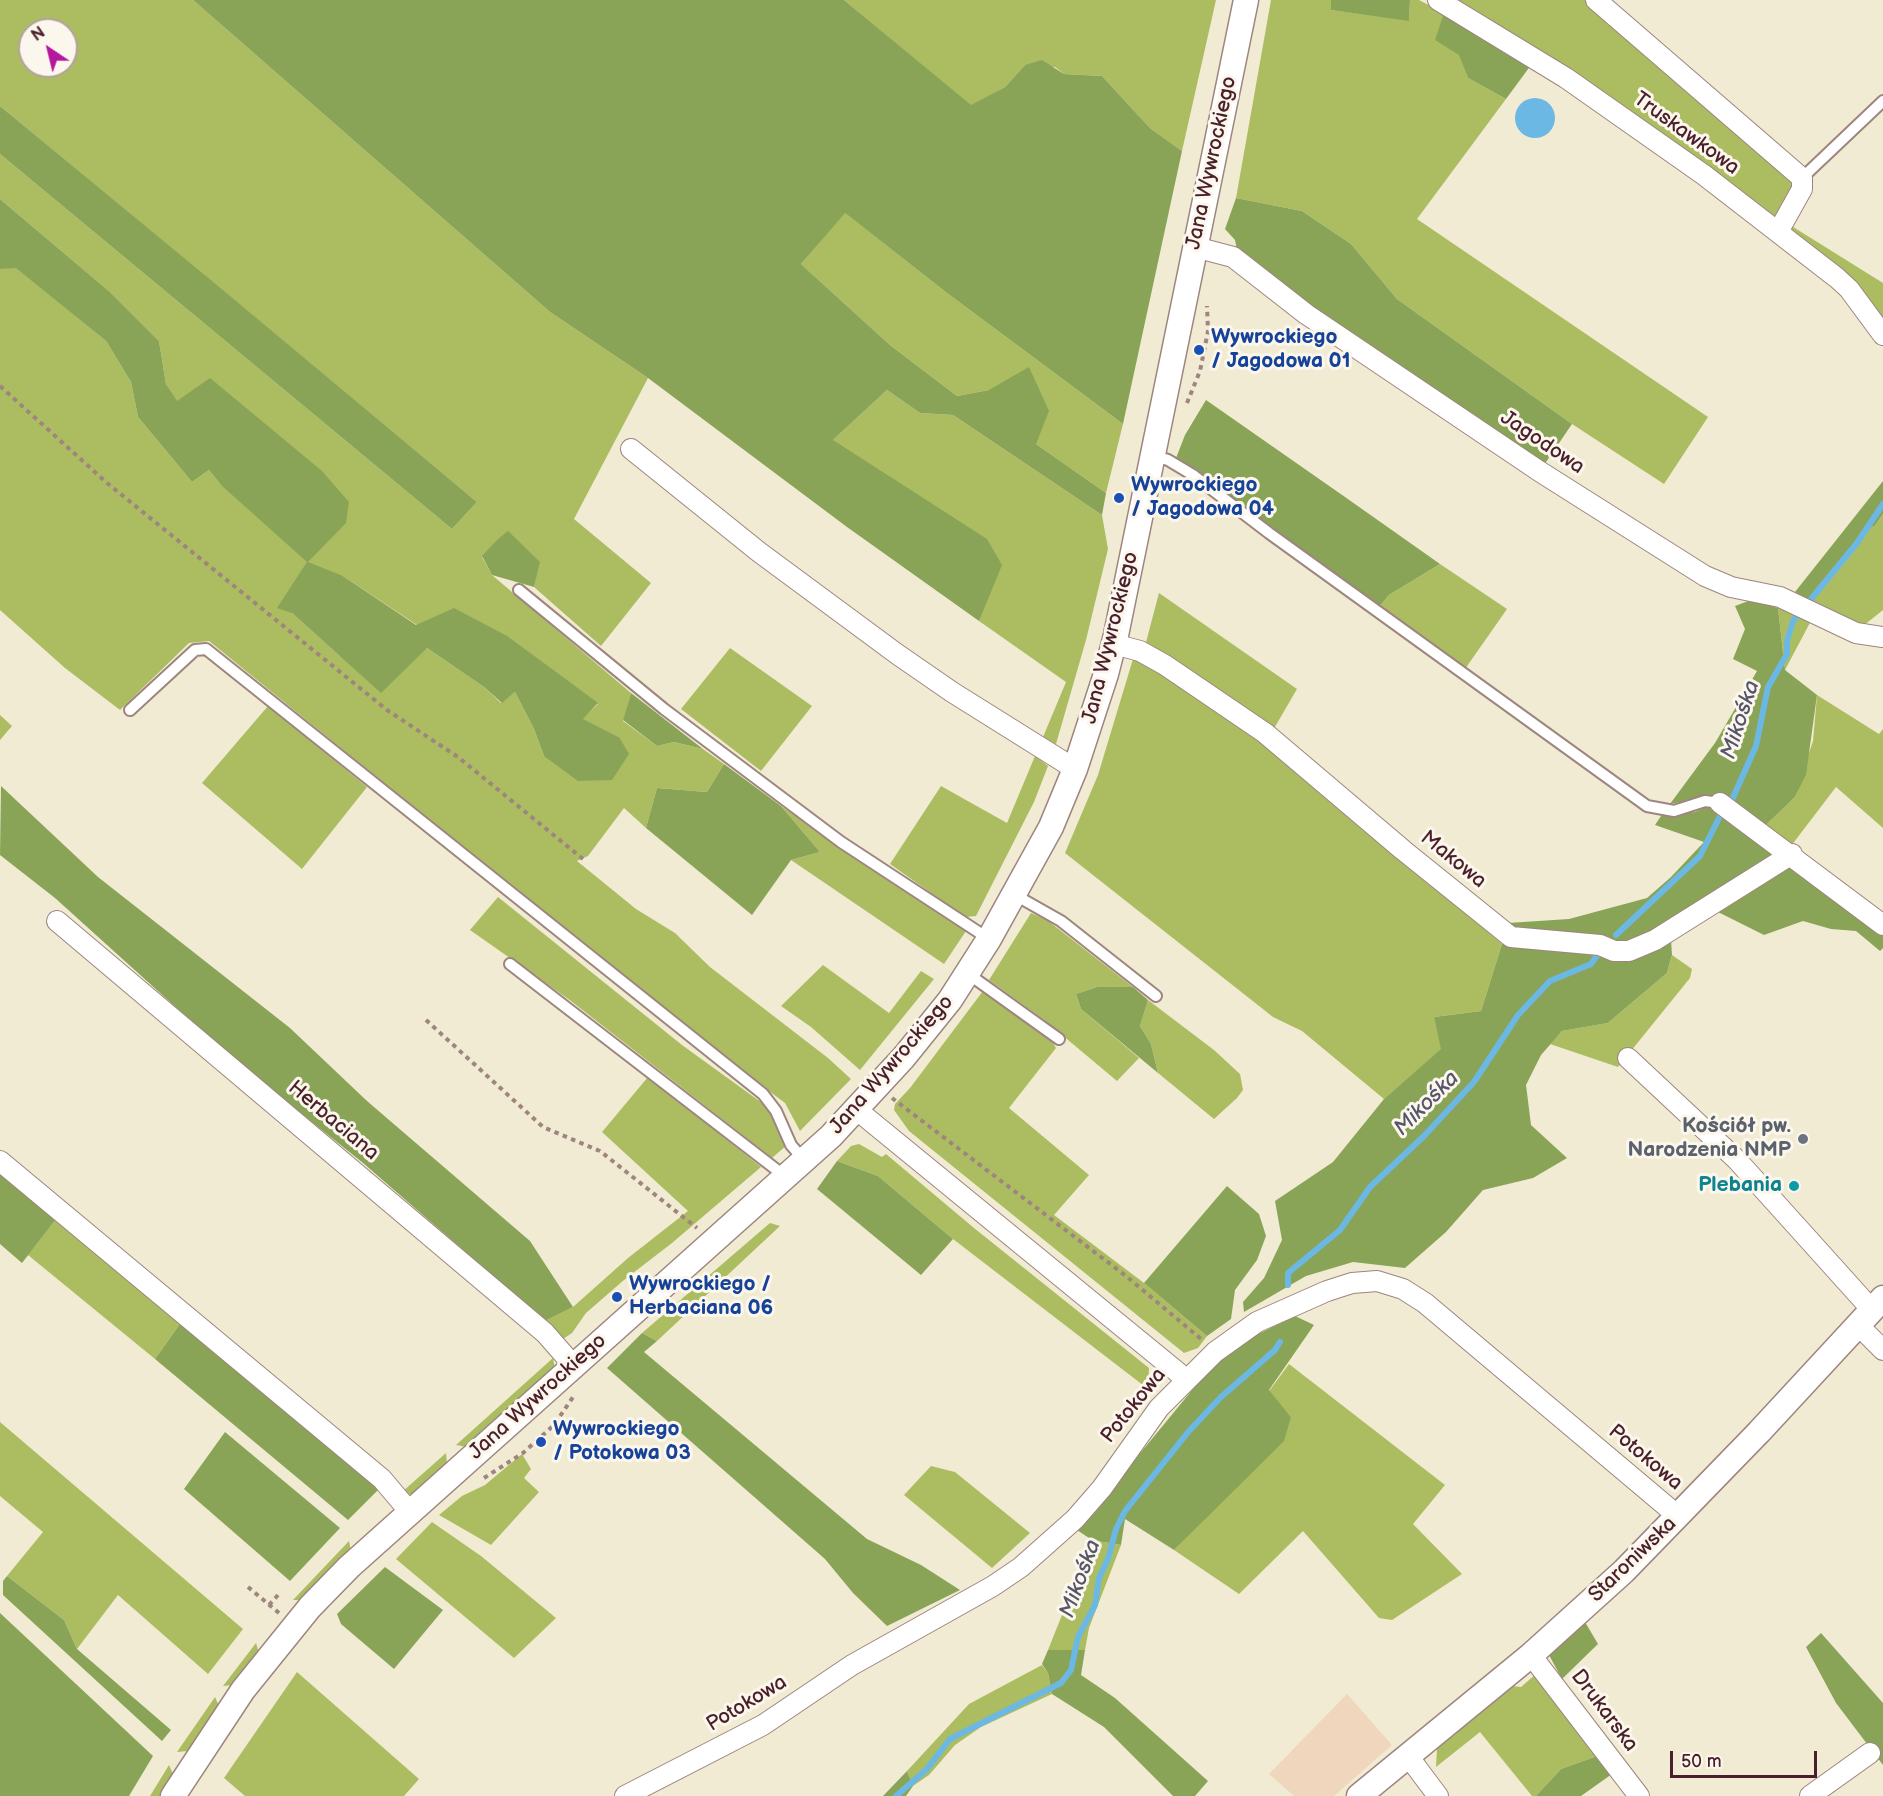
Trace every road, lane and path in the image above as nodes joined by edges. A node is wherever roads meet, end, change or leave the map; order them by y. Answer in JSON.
{"nodes":[{"id":1,"x":1246,"y":0,"type":"edge"},
{"id":2,"x":1438,"y":0,"type":"edge"},
{"id":3,"x":1596,"y":0,"type":"edge"},
{"id":4,"x":1883,"y":101,"type":"edge"},
{"id":5,"x":1802,"y":178,"type":"junction"},
{"id":6,"x":1778,"y":232,"type":"junction"},
{"id":7,"x":1195,"y":247,"type":"junction"},
{"id":8,"x":1883,"y":335,"type":"edge"},
{"id":9,"x":0,"y":386,"type":"edge"},
{"id":10,"x":631,"y":449,"type":"dead end"},
{"id":11,"x":1152,"y":455,"type":"junction"},
{"id":12,"x":519,"y":590,"type":"dead end"},
{"id":13,"x":1883,"y":637,"type":"edge"},
{"id":14,"x":1114,"y":644,"type":"junction"},
{"id":15,"x":130,"y":710,"type":"dead end"},
{"id":16,"x":1075,"y":769,"type":"junction"},
{"id":17,"x":1720,"y":803,"type":"joint"},
{"id":18,"x":1792,"y":854,"type":"junction"},
{"id":19,"x":583,"y":859,"type":"dead end"},
{"id":20,"x":1015,"y":895,"type":"junction"},
{"id":21,"x":57,"y":921,"type":"dead end"},
{"id":22,"x":1883,"y":925,"type":"edge"},
{"id":23,"x":989,"y":939,"type":"junction"},
{"id":24,"x":510,"y":964,"type":"dead end"},
{"id":25,"x":967,"y":973,"type":"junction"},
{"id":26,"x":1156,"y":996,"type":"dead end"},
{"id":27,"x":426,"y":1020,"type":"dead end"},
{"id":28,"x":1059,"y":1039,"type":"dead end"},
{"id":29,"x":1628,"y":1058,"type":"dead end"},
{"id":30,"x":891,"y":1097,"type":"dead end"},
{"id":31,"x":856,"y":1110,"type":"junction"},
{"id":32,"x":804,"y":1160,"type":"junction"},
{"id":33,"x":0,"y":1161,"type":"edge"},
{"id":34,"x":786,"y":1177,"type":"junction"},
{"id":35,"x":694,"y":1226,"type":"dead end"},
{"id":36,"x":1871,"y":1311,"type":"edge"},
{"id":37,"x":1883,"y":1350,"type":"edge"},
{"id":38,"x":1215,"y":1352,"type":"junction"},
{"id":39,"x":575,"y":1376,"type":"junction"},
{"id":40,"x":1186,"y":1379,"type":"junction"},
{"id":41,"x":478,"y":1481,"type":"dead end"},
{"id":42,"x":409,"y":1511,"type":"junction"},
{"id":43,"x":1678,"y":1516,"type":"junction"},
{"id":44,"x":248,"y":1587,"type":"dead end"},
{"id":45,"x":278,"y":1595,"type":"dead end"},
{"id":46,"x":269,"y":1605,"type":"junction"},
{"id":47,"x":277,"y":1611,"type":"dead end"},
{"id":48,"x":1531,"y":1655,"type":"junction"},
{"id":49,"x":1870,"y":1754,"type":"dead end"},
{"id":50,"x":1408,"y":1756,"type":"junction"},
{"id":51,"x":173,"y":1796,"type":"edge"},
{"id":52,"x":625,"y":1796,"type":"edge"},
{"id":53,"x":1359,"y":1796,"type":"edge"},
{"id":54,"x":1438,"y":1796,"type":"edge"},
{"id":55,"x":1639,"y":1796,"type":"edge"},
{"id":56,"x":1810,"y":1796,"type":"edge"}],
"edges":[{"from":1,"to":7,"type":"street","name":"Jana Wywrockiego"},
{"from":2,"to":6,"type":"street","name":"Truskawkowa"},
{"from":3,"to":5,"type":"street"},
{"from":4,"to":5,"type":"lane"},
{"from":5,"to":6,"type":"street"},
{"from":6,"to":8,"type":"street","name":"Truskawkowa"},
{"from":7,"to":11,"type":"street","name":"Jana Wywrockiego"},
{"from":7,"to":13,"type":"street","name":"Jagodowa"},
{"from":9,"to":19,"type":"path"},
{"from":10,"to":16,"type":"street"},
{"from":11,"to":14,"type":"street","name":"Jana Wywrockiego"},
{"from":11,"to":17,"type":"lane"},
{"from":12,"to":23,"type":"lane"},
{"from":14,"to":16,"type":"street","name":"Jana Wywrockiego"},
{"from":14,"to":18,"type":"street","name":"Makowa"},
{"from":15,"to":32,"type":"lane"},
{"from":16,"to":20,"type":"street","name":"Jana Wywrockiego"},
{"from":17,"to":18,"type":"street"},
{"from":18,"to":22,"type":"street"},
{"from":20,"to":23,"type":"street","name":"Jana Wywrockiego"},
{"from":20,"to":26,"type":"lane"},
{"from":21,"to":39,"type":"street","name":"Herbaciana"},
{"from":23,"to":25,"type":"street","name":"Jana Wywrockiego"},
{"from":24,"to":34,"type":"lane"},
{"from":25,"to":28,"type":"lane"},
{"from":25,"to":31,"type":"street","name":"Jana Wywrockiego"},
{"from":27,"to":35,"type":"path"},
{"from":29,"to":36,"type":"street"},
{"from":30,"to":38,"type":"path"},
{"from":31,"to":32,"type":"street","name":"Jana Wywrockiego"},
{"from":31,"to":40,"type":"street"},
{"from":32,"to":34,"type":"street","name":"Jana Wywrockiego"},
{"from":33,"to":42,"type":"street"},
{"from":34,"to":39,"type":"street","name":"Jana Wywrockiego"},
{"from":36,"to":37,"type":"street"},
{"from":36,"to":43,"type":"street","name":"Staroniwska"},
{"from":38,"to":40,"type":"street","name":"Potokowa"},
{"from":38,"to":43,"type":"street","name":"Potokowa"},
{"from":39,"to":41,"type":"path"},
{"from":39,"to":42,"type":"street","name":"Jana Wywrockiego"},
{"from":40,"to":52,"type":"street","name":"Potokowa"},
{"from":42,"to":51,"type":"street","name":"Jana Wywrockiego"},
{"from":43,"to":48,"type":"street","name":"Staroniwska"},
{"from":44,"to":46,"type":"path"},
{"from":45,"to":46,"type":"path"},
{"from":46,"to":47,"type":"path"},
{"from":48,"to":50,"type":"street","name":"Staroniwska"},
{"from":48,"to":55,"type":"street","name":"Drukarska"},
{"from":49,"to":56,"type":"street"},
{"from":50,"to":53,"type":"street","name":"Staroniwska"},
{"from":50,"to":54,"type":"street"}]}
